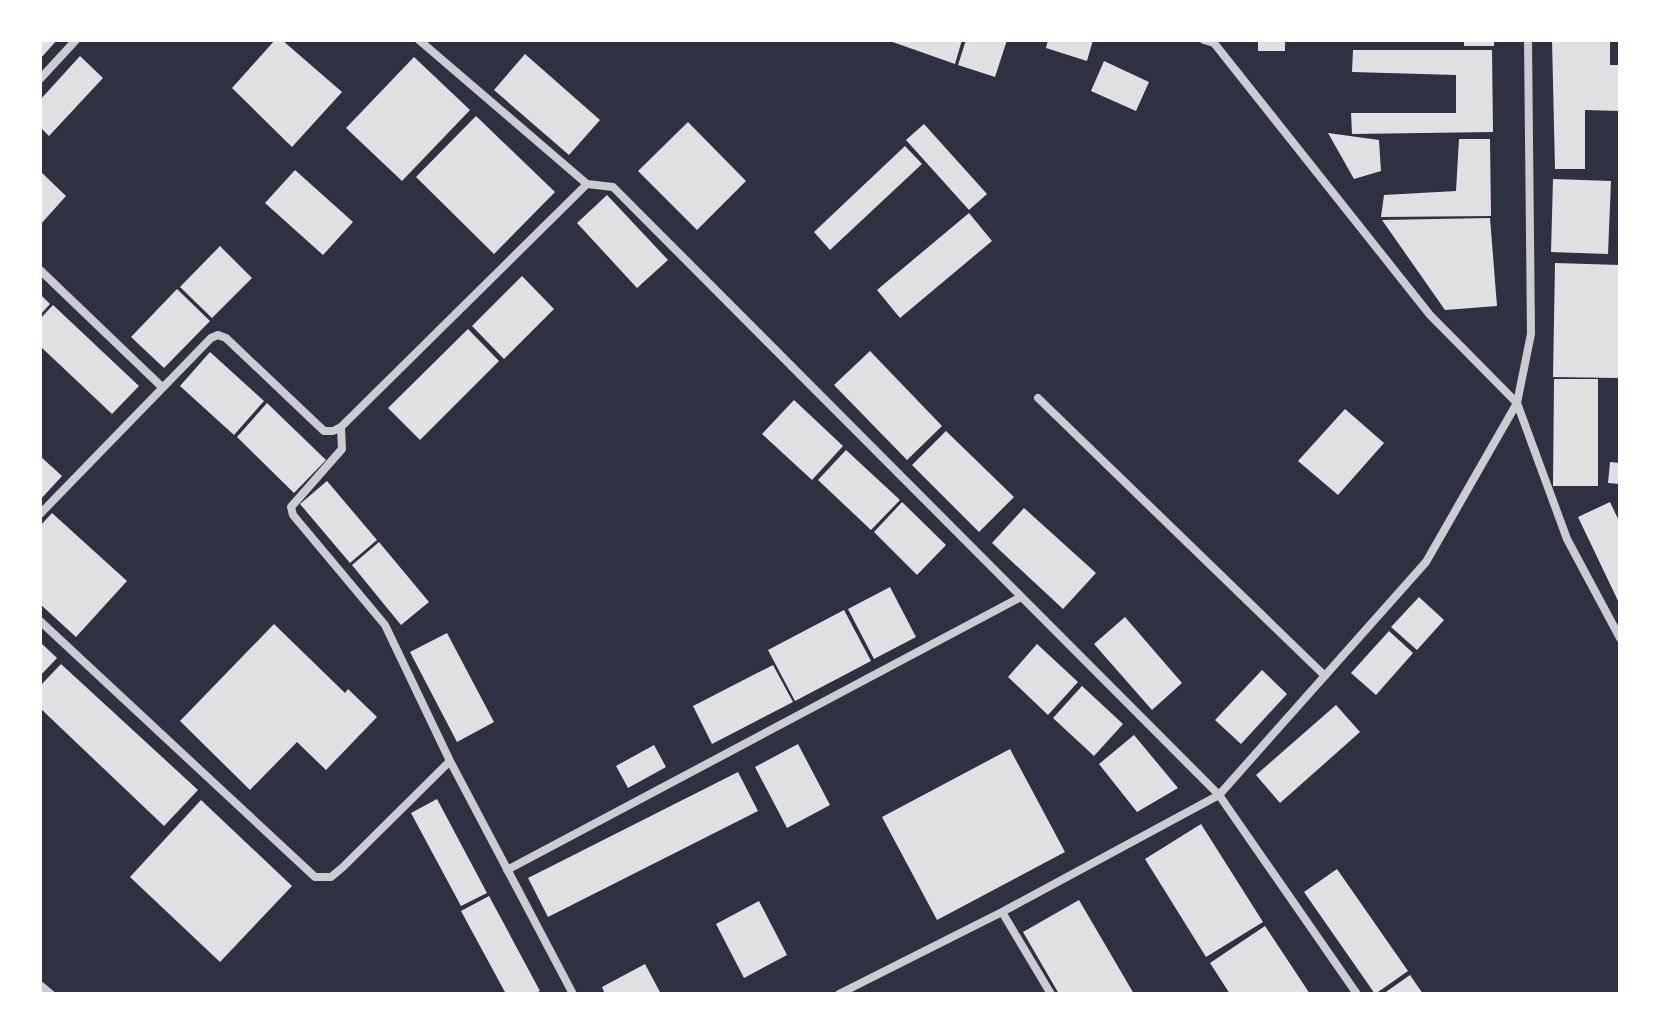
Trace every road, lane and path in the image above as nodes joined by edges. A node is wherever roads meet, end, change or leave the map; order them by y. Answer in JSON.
{"nodes":[{"id":1,"x":76,"y":40,"type":"edge"},
{"id":2,"x":419,"y":40,"type":"edge"},
{"id":3,"x":1204,"y":40,"type":"edge"},
{"id":4,"x":1528,"y":40,"type":"edge"},
{"id":5,"x":1215,"y":42,"type":"edge"},
{"id":6,"x":40,"y":79,"type":"edge"},
{"id":7,"x":587,"y":184,"type":"junction"},
{"id":8,"x":40,"y":270,"type":"edge"},
{"id":9,"x":162,"y":387,"type":"junction"},
{"id":10,"x":1038,"y":398,"type":"dead end"},
{"id":11,"x":1517,"y":403,"type":"junction"},
{"id":12,"x":341,"y":427,"type":"junction"},
{"id":13,"x":40,"y":514,"type":"edge"},
{"id":14,"x":1021,"y":597,"type":"junction"},
{"id":15,"x":40,"y":621,"type":"edge"},
{"id":16,"x":1617,"y":621,"type":"edge"},
{"id":17,"x":1620,"y":638,"type":"edge"},
{"id":18,"x":1325,"y":676,"type":"junction"},
{"id":19,"x":450,"y":761,"type":"junction"},
{"id":20,"x":1219,"y":795,"type":"junction"},
{"id":21,"x":507,"y":870,"type":"junction"},
{"id":22,"x":1002,"y":912,"type":"junction"},
{"id":23,"x":40,"y":985,"type":"edge"},
{"id":24,"x":51,"y":994,"type":"edge"},
{"id":25,"x":573,"y":994,"type":"edge"},
{"id":26,"x":839,"y":994,"type":"edge"},
{"id":27,"x":1051,"y":994,"type":"edge"},
{"id":28,"x":1357,"y":994,"type":"edge"}],
"edges":[{"from":1,"to":6,"type":"street"},
{"from":2,"to":7,"type":"street"},
{"from":3,"to":5,"type":"street"},
{"from":4,"to":11,"type":"street"},
{"from":5,"to":11,"type":"street"},
{"from":7,"to":12,"type":"street"},
{"from":7,"to":14,"type":"street"},
{"from":8,"to":9,"type":"street"},
{"from":9,"to":12,"type":"street"},
{"from":9,"to":13,"type":"street"},
{"from":10,"to":18,"type":"street"},
{"from":11,"to":16,"type":"street"},
{"from":11,"to":18,"type":"street"},
{"from":12,"to":19,"type":"street"},
{"from":14,"to":20,"type":"street"},
{"from":14,"to":21,"type":"street"},
{"from":15,"to":19,"type":"street"},
{"from":16,"to":17,"type":"street"},
{"from":18,"to":20,"type":"street"},
{"from":19,"to":21,"type":"street"},
{"from":20,"to":22,"type":"street"},
{"from":20,"to":28,"type":"street"},
{"from":21,"to":25,"type":"street"},
{"from":22,"to":26,"type":"street"},
{"from":22,"to":27,"type":"street"},
{"from":23,"to":24,"type":"street"}]}
